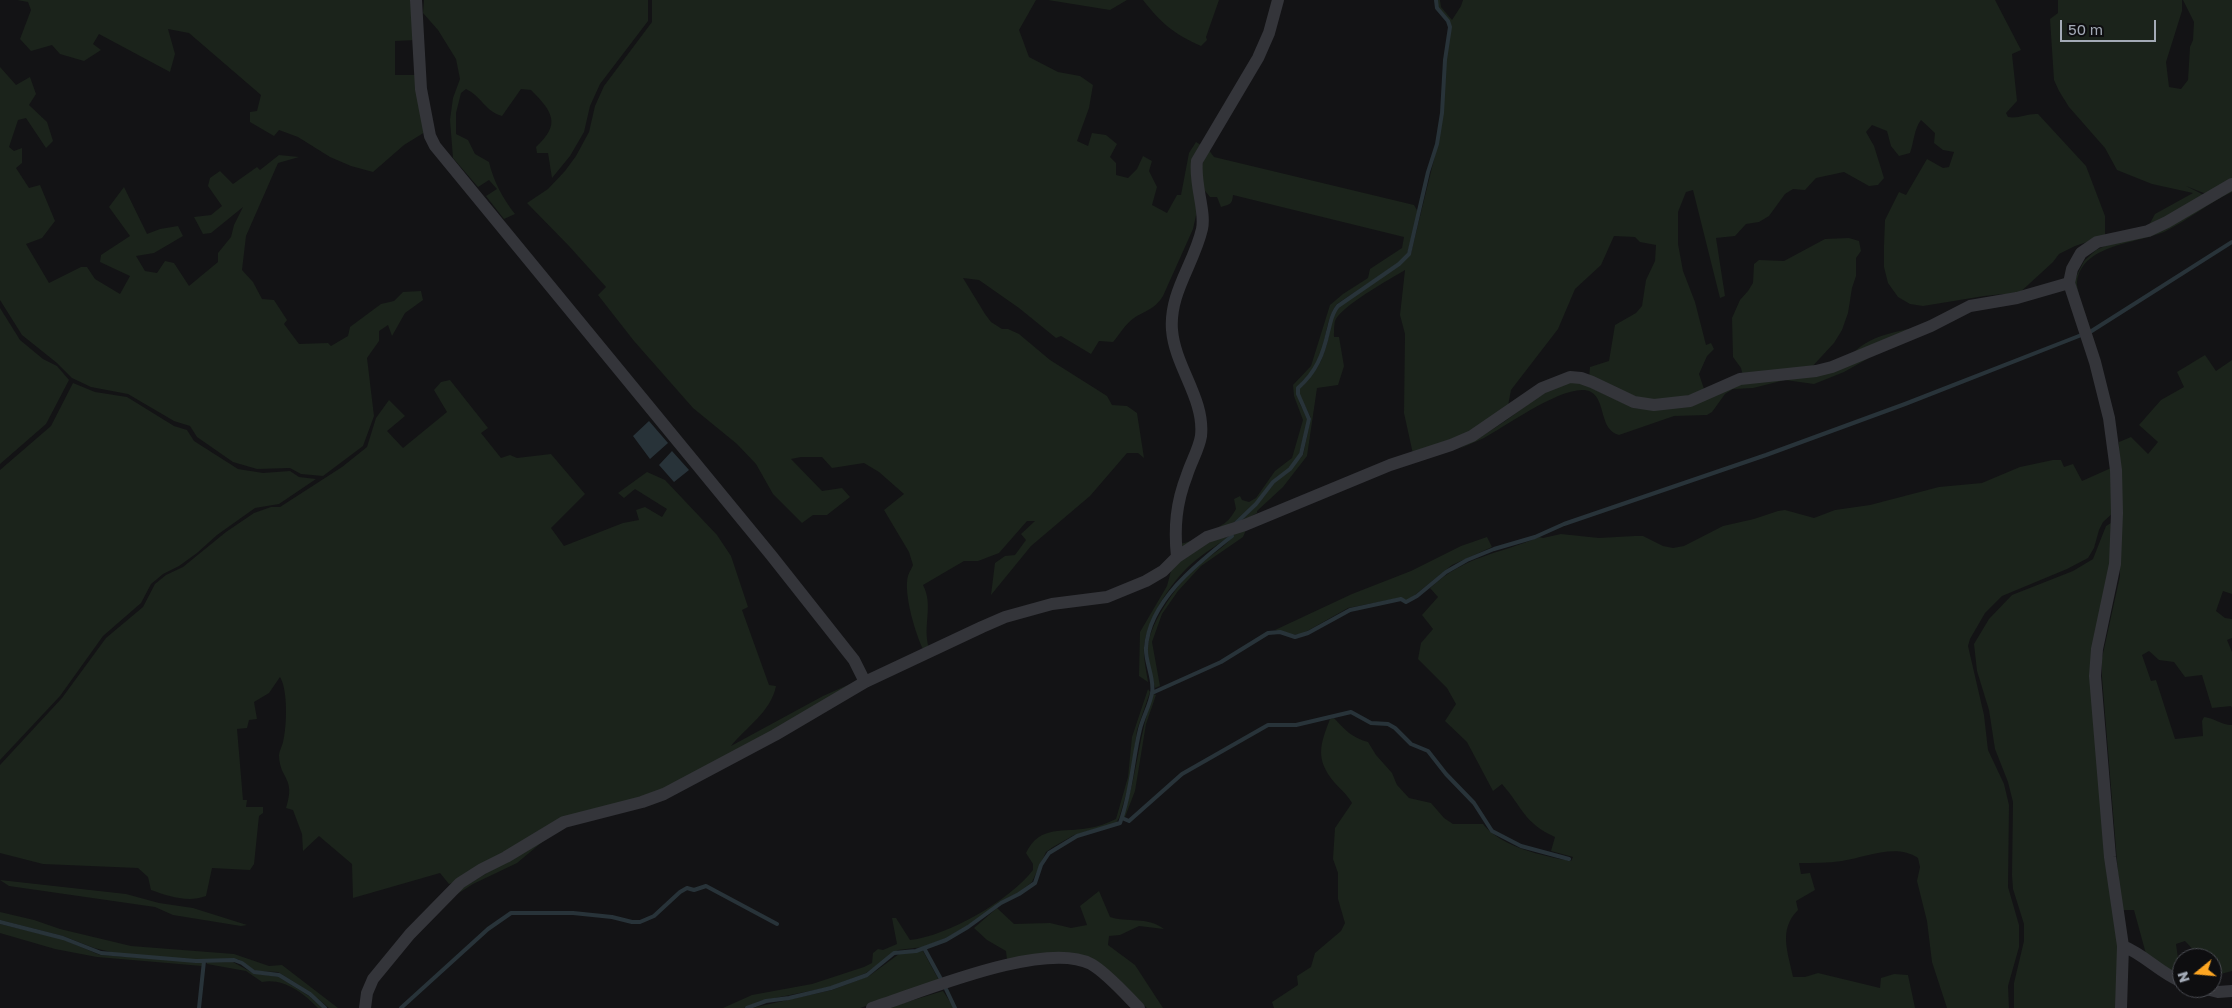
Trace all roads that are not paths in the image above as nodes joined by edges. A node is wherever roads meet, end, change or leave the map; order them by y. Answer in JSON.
{"nodes":[{"id":1,"x":1278,"y":0,"type":"edge"},
{"id":2,"x":418,"y":1,"type":"edge"},
{"id":3,"x":2232,"y":184,"type":"edge"},
{"id":4,"x":2069,"y":284,"type":"junction"},
{"id":5,"x":1177,"y":557,"type":"junction"},
{"id":6,"x":865,"y":682,"type":"junction"},
{"id":7,"x":2123,"y":946,"type":"junction"},
{"id":8,"x":2172,"y":978,"type":"edge"},
{"id":9,"x":365,"y":1008,"type":"edge"},
{"id":10,"x":872,"y":1008,"type":"edge"},
{"id":11,"x":1139,"y":1008,"type":"edge"},
{"id":12,"x":2121,"y":1008,"type":"edge"}],
"edges":[{"from":1,"to":5,"type":"street"},
{"from":2,"to":6,"type":"street"},
{"from":3,"to":4,"type":"street"},
{"from":4,"to":5,"type":"street"},
{"from":4,"to":7,"type":"street"},
{"from":5,"to":6,"type":"street"},
{"from":6,"to":9,"type":"street"},
{"from":7,"to":8,"type":"street"},
{"from":7,"to":12,"type":"street"},
{"from":10,"to":11,"type":"street"}]}
